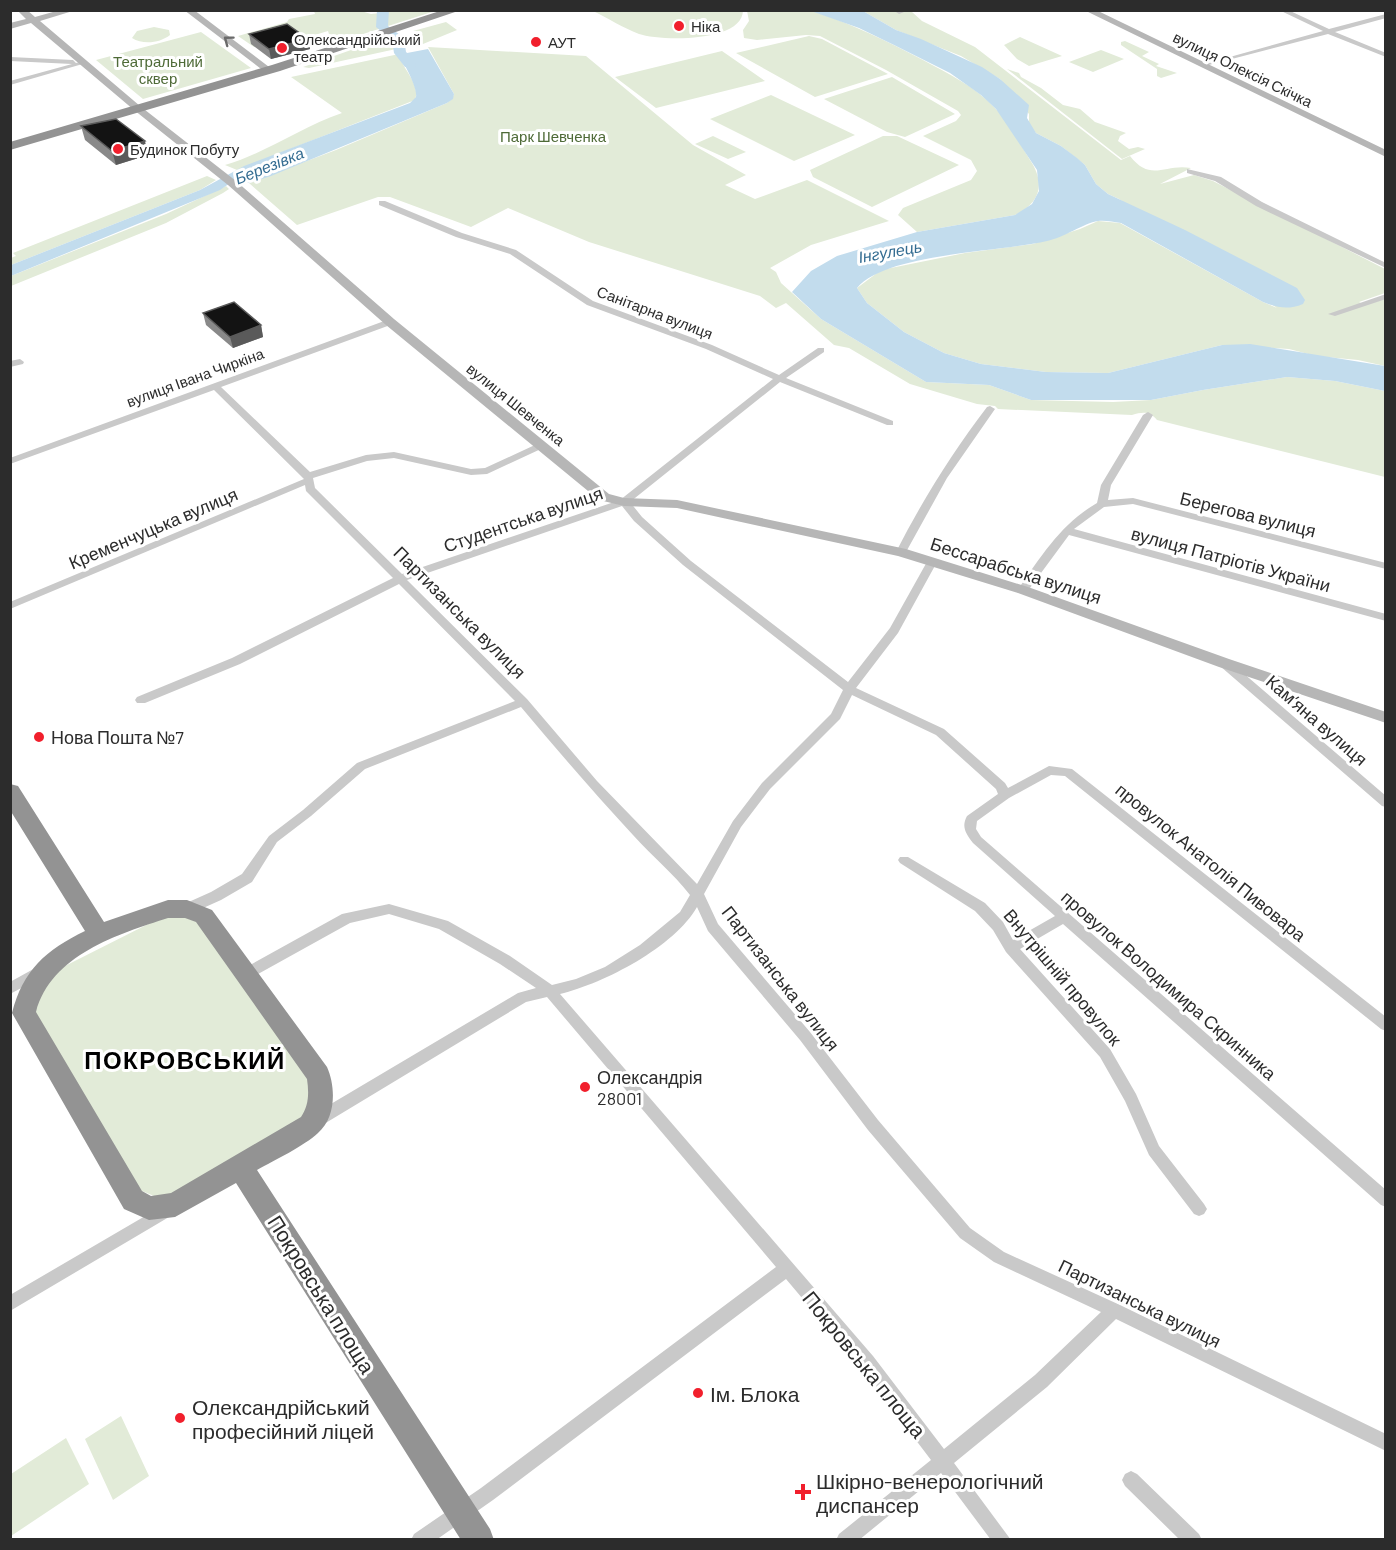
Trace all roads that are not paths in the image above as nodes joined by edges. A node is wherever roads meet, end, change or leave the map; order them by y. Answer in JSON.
{"nodes":[{"id":1,"x":21,"y":10,"type":"edge"},
{"id":2,"x":72,"y":10,"type":"edge"},
{"id":3,"x":188,"y":10,"type":"edge"},
{"id":4,"x":456,"y":10,"type":"edge"},
{"id":5,"x":1088,"y":10,"type":"edge"},
{"id":6,"x":1282,"y":10,"type":"edge"},
{"id":7,"x":1386,"y":16,"type":"edge"},
{"id":8,"x":33,"y":21,"type":"junction"},
{"id":9,"x":10,"y":26,"type":"edge"},
{"id":10,"x":1332,"y":32,"type":"junction"},
{"id":11,"x":1386,"y":55,"type":"edge"},
{"id":12,"x":10,"y":59,"type":"edge"},
{"id":13,"x":83,"y":63,"type":"junction"},
{"id":14,"x":1203,"y":66,"type":"junction"},
{"id":15,"x":268,"y":70,"type":"junction"},
{"id":16,"x":10,"y":83,"type":"edge"},
{"id":17,"x":137,"y":108,"type":"junction"},
{"id":18,"x":10,"y":146,"type":"edge"},
{"id":19,"x":1386,"y":154,"type":"edge"},
{"id":20,"x":1190,"y":171,"type":"dead end"},
{"id":21,"x":382,"y":203,"type":"dead end"},
{"id":22,"x":1386,"y":266,"type":"edge"},
{"id":23,"x":1386,"y":296,"type":"edge"},
{"id":24,"x":1332,"y":314,"type":"dead end"},
{"id":25,"x":390,"y":322,"type":"junction"},
{"id":26,"x":821,"y":350,"type":"dead end"},
{"id":27,"x":780,"y":378,"type":"junction"},
{"id":28,"x":215,"y":386,"type":"junction"},
{"id":29,"x":990,"y":409,"type":"dead end"},
{"id":30,"x":1148,"y":415,"type":"dead end"},
{"id":31,"x":890,"y":423,"type":"dead end"},
{"id":32,"x":540,"y":446,"type":"junction"},
{"id":33,"x":10,"y":461,"type":"edge"},
{"id":34,"x":308,"y":478,"type":"junction"},
{"id":35,"x":624,"y":502,"type":"junction"},
{"id":36,"x":1102,"y":504,"type":"junction"},
{"id":37,"x":1068,"y":531,"type":"junction"},
{"id":38,"x":901,"y":552,"type":"junction"},
{"id":39,"x":932,"y":562,"type":"junction"},
{"id":40,"x":1386,"y":566,"type":"edge"},
{"id":41,"x":402,"y":578,"type":"junction"},
{"id":42,"x":1023,"y":590,"type":"junction"},
{"id":43,"x":10,"y":606,"type":"edge"},
{"id":44,"x":1386,"y":618,"type":"edge"},
{"id":45,"x":1224,"y":663,"type":"junction"},
{"id":46,"x":849,"y":689,"type":"junction"},
{"id":47,"x":141,"y":700,"type":"dead end"},
{"id":48,"x":523,"y":702,"type":"junction"},
{"id":49,"x":1386,"y":718,"type":"edge"},
{"id":50,"x":10,"y":792,"type":"edge"},
{"id":51,"x":1005,"y":795,"type":"junction"},
{"id":52,"x":1386,"y":803,"type":"edge"},
{"id":53,"x":904,"y":860,"type":"dead end"},
{"id":54,"x":698,"y":895,"type":"junction"},
{"id":55,"x":187,"y":909,"type":"junction"},
{"id":56,"x":1064,"y":917,"type":"junction"},
{"id":57,"x":100,"y":935,"type":"junction"},
{"id":58,"x":1011,"y":948,"type":"junction"},
{"id":59,"x":51,"y":965,"type":"junction"},
{"id":60,"x":246,"y":975,"type":"junction"},
{"id":61,"x":10,"y":989,"type":"edge"},
{"id":62,"x":548,"y":989,"type":"junction"},
{"id":63,"x":1386,"y":1025,"type":"edge"},
{"id":64,"x":310,"y":1125,"type":"junction"},
{"id":65,"x":241,"y":1167,"type":"junction"},
{"id":66,"x":1386,"y":1200,"type":"edge"},
{"id":67,"x":175,"y":1205,"type":"junction"},
{"id":68,"x":1199,"y":1209,"type":"dead end"},
{"id":69,"x":787,"y":1268,"type":"junction"},
{"id":70,"x":10,"y":1304,"type":"edge"},
{"id":71,"x":1114,"y":1310,"type":"junction"},
{"id":72,"x":1386,"y":1443,"type":"edge"},
{"id":73,"x":942,"y":1461,"type":"junction"},
{"id":74,"x":1131,"y":1480,"type":"dead end"},
{"id":75,"x":461,"y":1513,"type":"junction"},
{"id":76,"x":420,"y":1539,"type":"edge"},
{"id":77,"x":479,"y":1539,"type":"edge"},
{"id":78,"x":845,"y":1539,"type":"edge"},
{"id":79,"x":1002,"y":1539,"type":"edge"},
{"id":80,"x":1193,"y":1539,"type":"edge"}],
"edges":[{"from":1,"to":8,"type":"main road","name":"вулиця Шевченка"},
{"from":2,"to":8,"type":"main road"},
{"from":15,"to":3,"type":"main road","one_way":true},
{"from":4,"to":15,"type":"highway"},
{"from":5,"to":14,"type":"main road","name":"вулиця Олексія Скічка"},
{"from":6,"to":10,"type":"street"},
{"from":7,"to":10,"type":"street"},
{"from":8,"to":9,"type":"main road"},
{"from":8,"to":13,"type":"main road","name":"вулиця Шевченка"},
{"from":10,"to":11,"type":"street"},
{"from":10,"to":14,"type":"street"},
{"from":12,"to":13,"type":"street"},
{"from":13,"to":16,"type":"street"},
{"from":13,"to":17,"type":"main road","name":"вулиця Шевченка"},
{"from":14,"to":19,"type":"main road","name":"вулиця Олексія Скічка"},
{"from":15,"to":17,"type":"highway"},
{"from":17,"to":18,"type":"highway"},
{"from":17,"to":25,"type":"main road","name":"вулиця Шевченка"},
{"from":20,"to":22,"type":"street"},
{"from":21,"to":27,"type":"street","name":"Санітарна вулиця"},
{"from":23,"to":24,"type":"street"},
{"from":25,"to":28,"type":"street","name":"вулиця Івана Чиркіна"},
{"from":25,"to":32,"type":"main road","name":"вулиця Шевченка"},
{"from":26,"to":27,"type":"street","name":"Студентська вулиця"},
{"from":27,"to":31,"type":"street","name":"Санітарна вулиця"},
{"from":27,"to":35,"type":"street","name":"Студентська вулиця"},
{"from":28,"to":33,"type":"street","name":"вулиця Івана Чиркіна"},
{"from":28,"to":34,"type":"street","name":"Партизанська вулиця"},
{"from":29,"to":38,"type":"street"},
{"from":30,"to":36,"type":"street"},
{"from":32,"to":34,"type":"street","name":"Кременчуцька вулиця"},
{"from":32,"to":35,"type":"main road","name":"вулиця Шевченка"},
{"from":34,"to":41,"type":"street","name":"Партизанська вулиця"},
{"from":34,"to":43,"type":"street","name":"Кременчуцька вулиця"},
{"from":35,"to":38,"type":"main road","name":"Бессарабська вулиця"},
{"from":35,"to":41,"type":"street","name":"Студентська вулиця"},
{"from":35,"to":46,"type":"street","name":"вулиця Шевченка"},
{"from":36,"to":37,"type":"street"},
{"from":36,"to":40,"type":"street","name":"Берегова вулиця"},
{"from":37,"to":42,"type":"street"},
{"from":37,"to":44,"type":"street","name":"вулиця Патріотів України"},
{"from":38,"to":39,"type":"main road","name":"Бессарабська вулиця"},
{"from":39,"to":42,"type":"main road","name":"Бессарабська вулиця"},
{"from":39,"to":46,"type":"street"},
{"from":41,"to":47,"type":"street","name":"Студентська вулиця"},
{"from":41,"to":48,"type":"street","name":"Партизанська вулиця"},
{"from":42,"to":45,"type":"main road","name":"Бессарабська вулиця"},
{"from":45,"to":49,"type":"main road","name":"Бессарабська вулиця"},
{"from":45,"to":52,"type":"street","name":"Камʼяна вулиця"},
{"from":46,"to":51,"type":"street","name":"вулиця Шевченка"},
{"from":46,"to":54,"type":"street"},
{"from":48,"to":54,"type":"street","name":"Партизанська вулиця"},
{"from":48,"to":55,"type":"street"},
{"from":50,"to":57,"type":"highway"},
{"from":51,"to":56,"type":"street","name":"провулок Володимира Скринника"},
{"from":51,"to":63,"type":"street","name":"провулок Анатолія Пивовара"},
{"from":53,"to":58,"type":"street","name":"Внутрішній провулок"},
{"from":54,"to":62,"type":"street"},
{"from":54,"to":71,"type":"street","name":"Партизанська вулиця"},
{"from":55,"to":57,"type":"highway"},
{"from":55,"to":60,"type":"highway"},
{"from":56,"to":58,"type":"street"},
{"from":56,"to":66,"type":"street","name":"провулок Володимира Скринника"},
{"from":57,"to":59,"type":"highway"},
{"from":58,"to":68,"type":"street","name":"Внутрішній провулок"},
{"from":59,"to":61,"type":"street"},
{"from":59,"to":67,"type":"highway"},
{"from":60,"to":62,"type":"street","name":"Покровська площа"},
{"from":60,"to":64,"type":"highway"},
{"from":62,"to":64,"type":"street"},
{"from":62,"to":69,"type":"street","name":"Покровська площа"},
{"from":64,"to":65,"type":"highway"},
{"from":65,"to":67,"type":"highway"},
{"from":65,"to":75,"type":"highway","name":"Покровська площа"},
{"from":67,"to":70,"type":"street"},
{"from":69,"to":73,"type":"street","name":"Покровська площа"},
{"from":69,"to":75,"type":"street"},
{"from":71,"to":72,"type":"street","name":"Партизанська вулиця"},
{"from":71,"to":73,"type":"street"},
{"from":73,"to":78,"type":"street"},
{"from":73,"to":79,"type":"street","name":"Покровська площа"},
{"from":74,"to":80,"type":"street"},
{"from":75,"to":76,"type":"street"},
{"from":75,"to":77,"type":"highway","name":"Покровська площа"}]}
